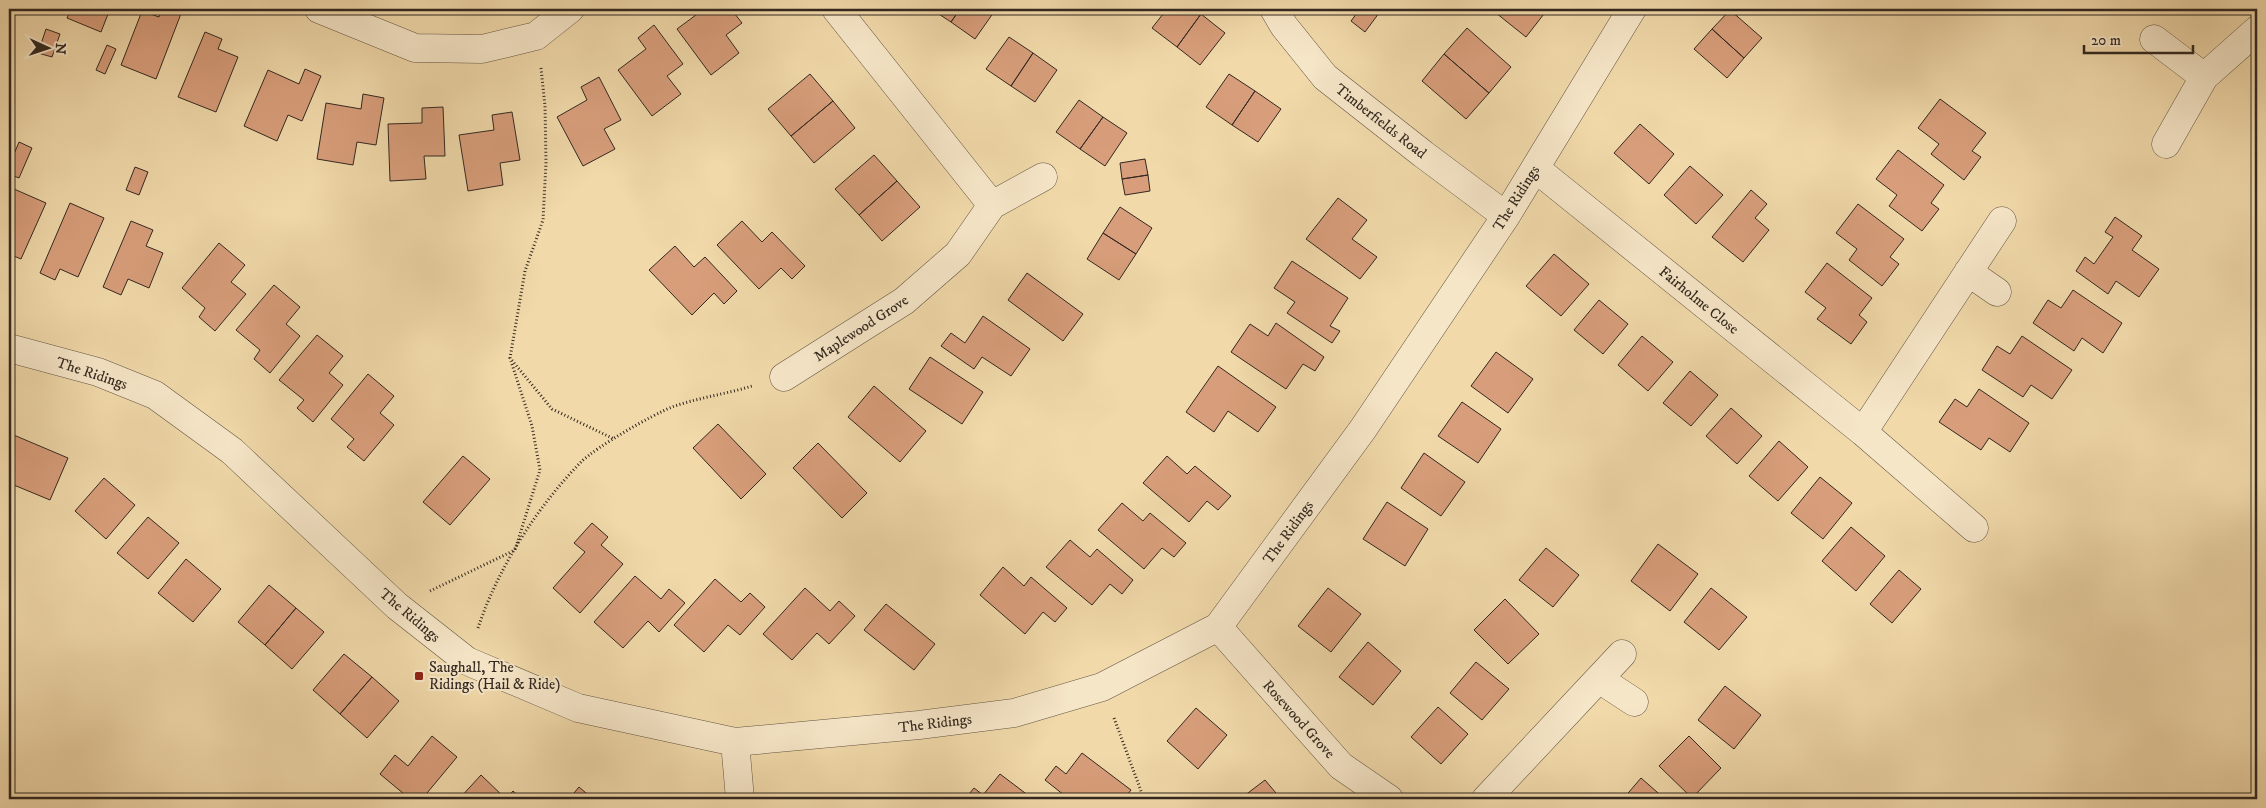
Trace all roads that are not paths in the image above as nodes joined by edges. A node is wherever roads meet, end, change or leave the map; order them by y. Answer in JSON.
{"nodes":[{"id":1,"x":319,"y":9,"type":"edge"},
{"id":2,"x":570,"y":9,"type":"edge"},
{"id":3,"x":836,"y":9,"type":"edge"},
{"id":4,"x":1274,"y":9,"type":"edge"},
{"id":5,"x":1632,"y":9,"type":"edge"},
{"id":6,"x":2257,"y":30,"type":"edge"},
{"id":7,"x":2154,"y":39,"type":"dead end"},
{"id":8,"x":2204,"y":77,"type":"junction"},
{"id":9,"x":2166,"y":144,"type":"dead end"},
{"id":10,"x":1535,"y":168,"type":"junction"},
{"id":11,"x":1043,"y":177,"type":"dead end"},
{"id":12,"x":992,"y":205,"type":"junction"},
{"id":13,"x":1506,"y":216,"type":"junction"},
{"id":14,"x":2002,"y":221,"type":"dead end"},
{"id":15,"x":1968,"y":272,"type":"junction"},
{"id":16,"x":1997,"y":292,"type":"dead end"},
{"id":17,"x":9,"y":348,"type":"edge"},
{"id":18,"x":784,"y":377,"type":"road end"},
{"id":19,"x":1863,"y":432,"type":"junction"},
{"id":20,"x":1974,"y":528,"type":"dead end"},
{"id":21,"x":1218,"y":627,"type":"junction"},
{"id":22,"x":1622,"y":654,"type":"dead end"},
{"id":23,"x":1599,"y":678,"type":"junction"},
{"id":24,"x":1634,"y":702,"type":"dead end"},
{"id":25,"x":735,"y":742,"type":"junction"},
{"id":26,"x":740,"y":799,"type":"edge"},
{"id":27,"x":1389,"y":799,"type":"edge"},
{"id":28,"x":1486,"y":799,"type":"edge"}],
"edges":[{"from":1,"to":2,"type":"street"},
{"from":3,"to":12,"type":"street"},
{"from":4,"to":13,"type":"street","name":"Timberfields Road"},
{"from":5,"to":10,"type":"street","name":"The Ridings"},
{"from":6,"to":8,"type":"street"},
{"from":7,"to":8,"type":"street"},
{"from":8,"to":9,"type":"street"},
{"from":10,"to":13,"type":"street","name":"The Ridings"},
{"from":10,"to":19,"type":"street","name":"Fairholme Close"},
{"from":11,"to":12,"type":"street","name":"Maplewood Grove"},
{"from":12,"to":18,"type":"street","name":"Maplewood Grove"},
{"from":13,"to":21,"type":"street","name":"The Ridings"},
{"from":14,"to":15,"type":"street"},
{"from":15,"to":16,"type":"street"},
{"from":15,"to":19,"type":"street"},
{"from":17,"to":25,"type":"street","name":"The Ridings"},
{"from":19,"to":20,"type":"street","name":"Fairholme Close"},
{"from":21,"to":25,"type":"street","name":"The Ridings"},
{"from":21,"to":27,"type":"street","name":"Rosewood Grove"},
{"from":22,"to":23,"type":"street"},
{"from":23,"to":24,"type":"street"},
{"from":23,"to":28,"type":"street"},
{"from":25,"to":26,"type":"street"}]}
